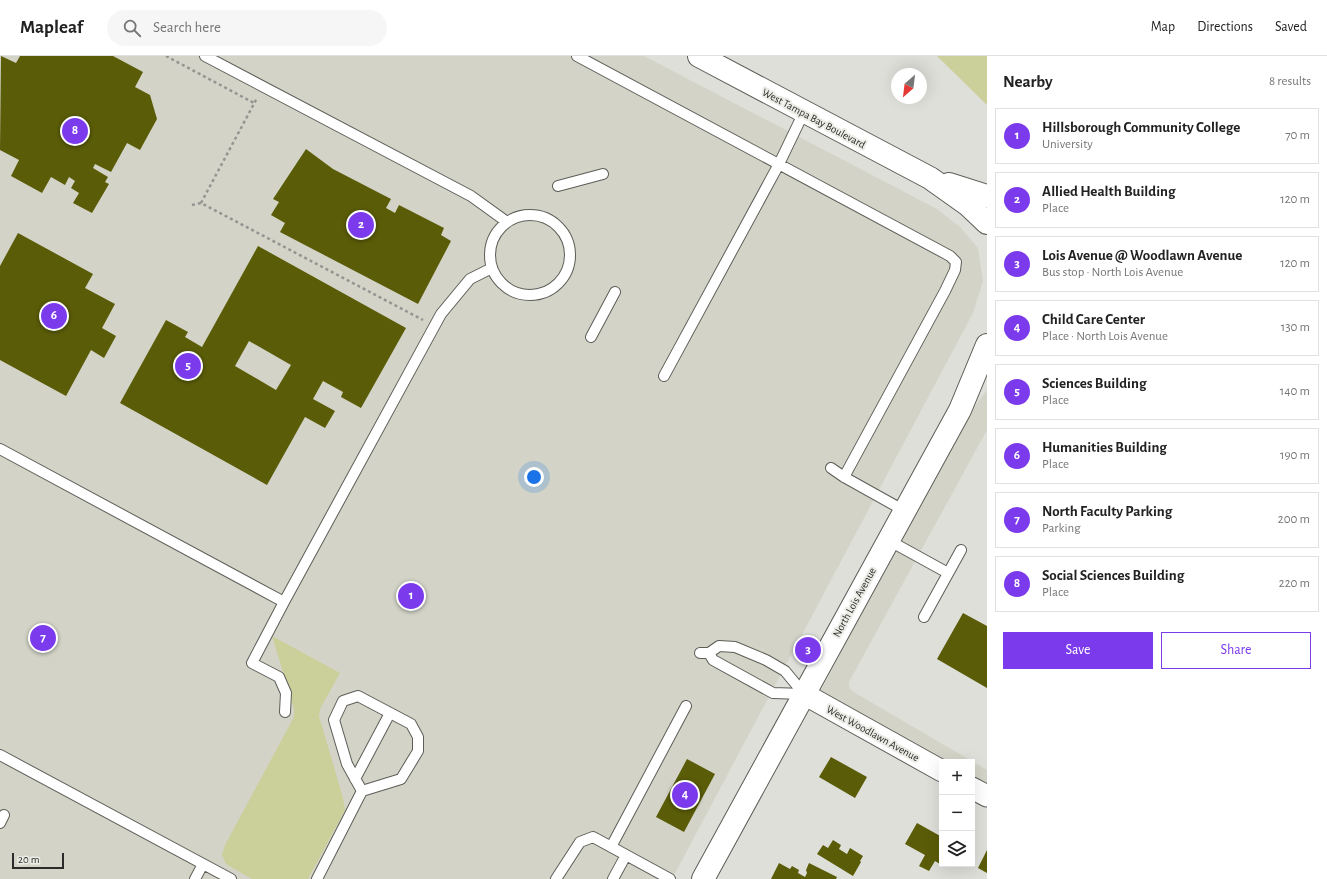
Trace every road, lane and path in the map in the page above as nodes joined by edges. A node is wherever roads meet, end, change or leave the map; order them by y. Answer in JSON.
{"nodes":[{"id":1,"x":166,"y":56,"type":"edge"},
{"id":2,"x":205,"y":56,"type":"edge"},
{"id":3,"x":577,"y":56,"type":"edge"},
{"id":4,"x":699,"y":56,"type":"edge"},
{"id":5,"x":263,"y":86,"type":"junction"},
{"id":6,"x":254,"y":103,"type":"junction"},
{"id":7,"x":804,"y":112,"type":"junction"},
{"id":8,"x":779,"y":164,"type":"junction"},
{"id":9,"x":603,"y":174,"type":"dead end"},
{"id":10,"x":930,"y":178,"type":"junction"},
{"id":11,"x":558,"y":186,"type":"dead end"},
{"id":12,"x":987,"y":196,"type":"edge"},
{"id":13,"x":201,"y":203,"type":"junction"},
{"id":14,"x":192,"y":205,"type":"dead end"},
{"id":15,"x":507,"y":222,"type":"junction"},
{"id":16,"x":987,"y":223,"type":"edge"},
{"id":17,"x":492,"y":268,"type":"junction"},
{"id":18,"x":615,"y":292,"type":"dead end"},
{"id":19,"x":434,"y":326,"type":"junction"},
{"id":20,"x":591,"y":336,"type":"dead end"},
{"id":21,"x":987,"y":345,"type":"edge"},
{"id":22,"x":987,"y":375,"type":"edge"},
{"id":23,"x":664,"y":376,"type":"dead end"},
{"id":24,"x":960,"y":410,"type":"junction"},
{"id":25,"x":0,"y":449,"type":"edge"},
{"id":26,"x":831,"y":468,"type":"dead end"},
{"id":27,"x":844,"y":477,"type":"junction"},
{"id":28,"x":904,"y":511,"type":"junction"},
{"id":29,"x":888,"y":540,"type":"junction"},
{"id":30,"x":961,"y":550,"type":"dead end"},
{"id":31,"x":948,"y":573,"type":"junction"},
{"id":32,"x":284,"y":602,"type":"junction"},
{"id":33,"x":924,"y":617,"type":"dead end"},
{"id":34,"x":804,"y":694,"type":"junction"},
{"id":35,"x":686,"y":706,"type":"dead end"},
{"id":36,"x":285,"y":712,"type":"dead end"},
{"id":37,"x":390,"y":713,"type":"junction"},
{"id":38,"x":0,"y":755,"type":"edge"},
{"id":39,"x":939,"y":769,"type":"edge"},
{"id":40,"x":355,"y":779,"type":"junction"},
{"id":41,"x":975,"y":790,"type":"edge"},
{"id":42,"x":362,"y":791,"type":"junction"},
{"id":43,"x":987,"y":796,"type":"edge"},
{"id":44,"x":611,"y":847,"type":"junction"},
{"id":45,"x":626,"y":855,"type":"junction"},
{"id":46,"x":203,"y":864,"type":"junction"},
{"id":47,"x":194,"y":879,"type":"edge"},
{"id":48,"x":231,"y":879,"type":"edge"},
{"id":49,"x":317,"y":879,"type":"edge"},
{"id":50,"x":556,"y":879,"type":"edge"},
{"id":51,"x":613,"y":879,"type":"edge"},
{"id":52,"x":670,"y":879,"type":"edge"},
{"id":53,"x":703,"y":879,"type":"edge"}],
"edges":[{"from":1,"to":6,"type":"path"},
{"from":2,"to":5,"type":"lane"},
{"from":3,"to":8,"type":"lane"},
{"from":4,"to":7,"type":"street","name":"West Tampa Bay Boulevard"},
{"from":5,"to":6,"type":"path"},
{"from":5,"to":15,"type":"lane"},
{"from":6,"to":13,"type":"path"},
{"from":7,"to":8,"type":"lane"},
{"from":7,"to":10,"type":"street","name":"West Tampa Bay Boulevard"},
{"from":8,"to":23,"type":"lane"},
{"from":8,"to":27,"type":"lane"},
{"from":9,"to":11,"type":"lane"},
{"from":10,"to":12,"type":"street","name":"West Tampa Bay Boulevard"},
{"from":10,"to":16,"type":"street","name":"West Tampa Bay Boulevard"},
{"from":13,"to":14,"type":"path"},
{"from":13,"to":19,"type":"path"},
{"from":15,"to":17,"type":"lane"},
{"from":15,"to":17,"type":"lane"},
{"from":17,"to":19,"type":"lane"},
{"from":18,"to":20,"type":"lane"},
{"from":19,"to":32,"type":"lane"},
{"from":21,"to":24,"type":"street","name":"North Lois Avenue"},
{"from":22,"to":24,"type":"street","name":"North Lois Avenue"},
{"from":24,"to":28,"type":"street","name":"North Lois Avenue"},
{"from":25,"to":32,"type":"lane"},
{"from":26,"to":27,"type":"lane"},
{"from":27,"to":28,"type":"lane"},
{"from":28,"to":29,"type":"street","name":"North Lois Avenue"},
{"from":29,"to":31,"type":"lane"},
{"from":29,"to":34,"type":"street","name":"North Lois Avenue"},
{"from":30,"to":31,"type":"lane"},
{"from":31,"to":33,"type":"lane"},
{"from":32,"to":36,"type":"lane"},
{"from":34,"to":34,"type":"lane"},
{"from":34,"to":39,"type":"street","name":"West Woodlawn Avenue"},
{"from":34,"to":53,"type":"street","name":"North Lois Avenue"},
{"from":35,"to":44,"type":"lane"},
{"from":37,"to":40,"type":"lane"},
{"from":37,"to":40,"type":"lane"},
{"from":37,"to":42,"type":"lane"},
{"from":38,"to":46,"type":"lane"},
{"from":40,"to":42,"type":"lane"},
{"from":41,"to":43,"type":"street"},
{"from":42,"to":49,"type":"lane"},
{"from":44,"to":45,"type":"lane"},
{"from":44,"to":50,"type":"lane"},
{"from":45,"to":51,"type":"lane"},
{"from":45,"to":52,"type":"lane"},
{"from":46,"to":47,"type":"lane"},
{"from":46,"to":48,"type":"lane"}]}
